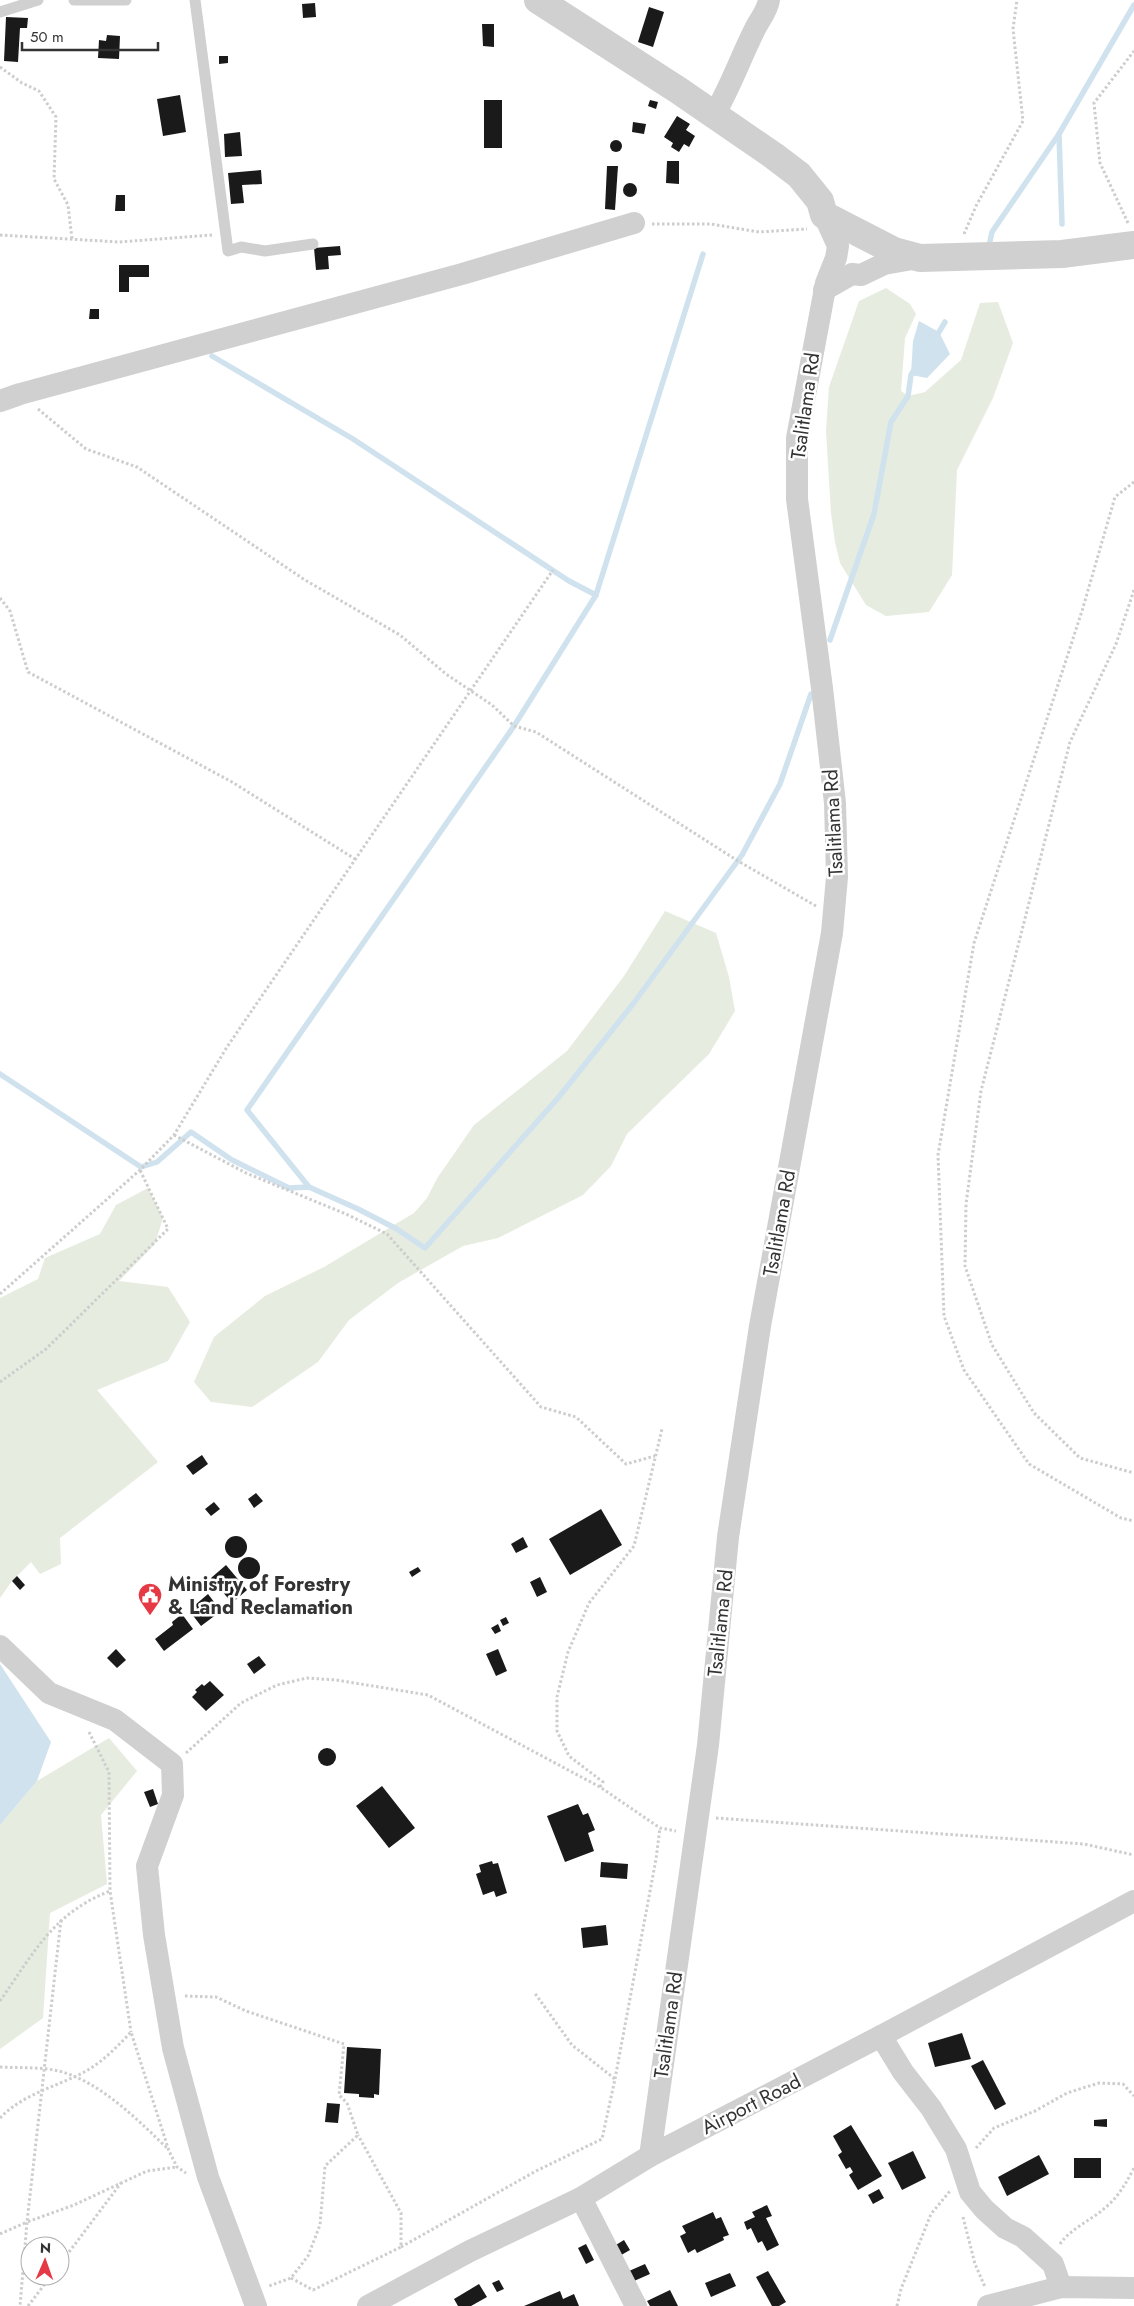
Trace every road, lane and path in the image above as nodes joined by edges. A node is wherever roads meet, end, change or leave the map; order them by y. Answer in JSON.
{"nodes":[{"id":1,"x":38,"y":0,"type":"edge"},
{"id":2,"x":74,"y":0,"type":"edge"},
{"id":3,"x":126,"y":0,"type":"edge"},
{"id":4,"x":195,"y":0,"type":"edge"},
{"id":5,"x":538,"y":0,"type":"edge"},
{"id":6,"x":770,"y":0,"type":"edge"},
{"id":7,"x":1017,"y":0,"type":"edge"},
{"id":8,"x":0,"y":12,"type":"edge"},
{"id":9,"x":1134,"y":52,"type":"edge"},
{"id":10,"x":0,"y":67,"type":"edge"},
{"id":11,"x":714,"y":115,"type":"junction"},
{"id":12,"x":634,"y":224,"type":"joint"},
{"id":13,"x":226,"y":234,"type":"junction"},
{"id":14,"x":0,"y":235,"type":"edge"},
{"id":15,"x":1132,"y":236,"type":"edge"},
{"id":16,"x":843,"y":237,"type":"junction"},
{"id":17,"x":72,"y":239,"type":"junction"},
{"id":18,"x":313,"y":244,"type":"dead end"},
{"id":19,"x":955,"y":256,"type":"junction"},
{"id":20,"x":920,"y":258,"type":"junction"},
{"id":21,"x":861,"y":273,"type":"junction"},
{"id":22,"x":824,"y":290,"type":"junction"},
{"id":23,"x":10,"y":398,"type":"edge"},
{"id":24,"x":1134,"y":482,"type":"edge"},
{"id":25,"x":553,"y":570,"type":"dead end"},
{"id":26,"x":1134,"y":590,"type":"edge"},
{"id":27,"x":0,"y":598,"type":"edge"},
{"id":28,"x":470,"y":690,"type":"junction"},
{"id":29,"x":355,"y":859,"type":"junction"},
{"id":30,"x":833,"y":916,"type":"junction"},
{"id":31,"x":174,"y":1134,"type":"junction"},
{"id":32,"x":140,"y":1170,"type":"junction"},
{"id":33,"x":0,"y":1294,"type":"edge"},
{"id":34,"x":0,"y":1382,"type":"edge"},
{"id":35,"x":662,"y":1429,"type":"dead end"},
{"id":36,"x":655,"y":1456,"type":"junction"},
{"id":37,"x":1134,"y":1473,"type":"edge"},
{"id":38,"x":1134,"y":1520,"type":"edge"},
{"id":39,"x":0,"y":1646,"type":"edge"},
{"id":40,"x":88,"y":1731,"type":"dead end"},
{"id":41,"x":172,"y":1764,"type":"junction"},
{"id":42,"x":600,"y":1788,"type":"junction"},
{"id":43,"x":696,"y":1825,"type":"junction"},
{"id":44,"x":660,"y":1828,"type":"junction"},
{"id":45,"x":1134,"y":1855,"type":"edge"},
{"id":46,"x":110,"y":1891,"type":"junction"},
{"id":47,"x":1134,"y":1901,"type":"edge"},
{"id":48,"x":61,"y":1920,"type":"junction"},
{"id":49,"x":534,"y":1992,"type":"dead end"},
{"id":50,"x":164,"y":1996,"type":"junction"},
{"id":51,"x":0,"y":2001,"type":"edge"},
{"id":52,"x":132,"y":2032,"type":"junction"},
{"id":53,"x":882,"y":2036,"type":"junction"},
{"id":54,"x":0,"y":2067,"type":"edge"},
{"id":55,"x":44,"y":2069,"type":"junction"},
{"id":56,"x":76,"y":2077,"type":"junction"},
{"id":57,"x":615,"y":2079,"type":"junction"},
{"id":58,"x":42,"y":2091,"type":"junction"},
{"id":59,"x":1134,"y":2096,"type":"edge"},
{"id":60,"x":0,"y":2118,"type":"edge"},
{"id":61,"x":358,"y":2135,"type":"junction"},
{"id":62,"x":169,"y":2150,"type":"junction"},
{"id":63,"x":650,"y":2156,"type":"junction"},
{"id":64,"x":177,"y":2167,"type":"junction"},
{"id":65,"x":1134,"y":2168,"type":"edge"},
{"id":66,"x":963,"y":2173,"type":"junction"},
{"id":67,"x":208,"y":2177,"type":"junction"},
{"id":68,"x":122,"y":2183,"type":"junction"},
{"id":69,"x":581,"y":2198,"type":"junction"},
{"id":70,"x":962,"y":2210,"type":"dead end"},
{"id":71,"x":27,"y":2222,"type":"junction"},
{"id":72,"x":0,"y":2234,"type":"edge"},
{"id":73,"x":401,"y":2246,"type":"junction"},
{"id":74,"x":70,"y":2251,"type":"edge"},
{"id":75,"x":1053,"y":2264,"type":"junction"},
{"id":76,"x":291,"y":2278,"type":"junction"},
{"id":77,"x":43,"y":2286,"type":"edge"},
{"id":78,"x":1061,"y":2287,"type":"junction"},
{"id":79,"x":1134,"y":2288,"type":"edge"},
{"id":80,"x":254,"y":2299,"type":"edge"},
{"id":81,"x":987,"y":2299,"type":"edge"},
{"id":82,"x":20,"y":2306,"type":"edge"},
{"id":83,"x":28,"y":2306,"type":"edge"},
{"id":84,"x":368,"y":2306,"type":"edge"},
{"id":85,"x":636,"y":2306,"type":"edge"},
{"id":86,"x":897,"y":2306,"type":"edge"}],
"edges":[{"from":1,"to":8,"type":"lane"},
{"from":2,"to":3,"type":"lane"},
{"from":4,"to":13,"type":"lane"},
{"from":5,"to":11,"type":"street"},
{"from":6,"to":11,"type":"street"},
{"from":7,"to":19,"type":"path"},
{"from":9,"to":15,"type":"path"},
{"from":10,"to":17,"type":"path"},
{"from":11,"to":16,"type":"street"},
{"from":12,"to":16,"type":"path"},
{"from":12,"to":23,"type":"street"},
{"from":13,"to":17,"type":"path"},
{"from":13,"to":18,"type":"lane"},
{"from":14,"to":17,"type":"path"},
{"from":15,"to":19,"type":"street"},
{"from":16,"to":20,"type":"street"},
{"from":16,"to":21,"type":"street"},
{"from":16,"to":21,"type":"street"},
{"from":16,"to":22,"type":"street","name":"Tsalitlama Rd"},
{"from":19,"to":20,"type":"street"},
{"from":20,"to":21,"type":"street"},
{"from":21,"to":22,"type":"street"},
{"from":22,"to":30,"type":"street","name":"Tsalitlama Rd"},
{"from":23,"to":28,"type":"path"},
{"from":24,"to":38,"type":"path"},
{"from":25,"to":28,"type":"path"},
{"from":26,"to":37,"type":"path"},
{"from":27,"to":29,"type":"path"},
{"from":28,"to":29,"type":"path"},
{"from":28,"to":30,"type":"path"},
{"from":29,"to":31,"type":"path"},
{"from":30,"to":43,"type":"street","name":"Tsalitlama Rd"},
{"from":31,"to":32,"type":"path"},
{"from":31,"to":36,"type":"path"},
{"from":32,"to":33,"type":"path"},
{"from":32,"to":34,"type":"path"},
{"from":35,"to":36,"type":"path"},
{"from":36,"to":42,"type":"path"},
{"from":39,"to":41,"type":"street"},
{"from":40,"to":46,"type":"path"},
{"from":41,"to":42,"type":"path"},
{"from":41,"to":50,"type":"street"},
{"from":42,"to":44,"type":"path"},
{"from":43,"to":44,"type":"path"},
{"from":43,"to":45,"type":"path"},
{"from":43,"to":63,"type":"street","name":"Tsalitlama Rd"},
{"from":44,"to":57,"type":"path"},
{"from":46,"to":48,"type":"path"},
{"from":46,"to":52,"type":"path"},
{"from":47,"to":53,"type":"street","name":"Airport Road"},
{"from":48,"to":51,"type":"path"},
{"from":48,"to":55,"type":"path"},
{"from":49,"to":57,"type":"path"},
{"from":50,"to":61,"type":"path"},
{"from":50,"to":67,"type":"street"},
{"from":52,"to":56,"type":"path"},
{"from":52,"to":62,"type":"path"},
{"from":53,"to":63,"type":"street","name":"Airport Road"},
{"from":53,"to":66,"type":"street"},
{"from":54,"to":55,"type":"path"},
{"from":55,"to":56,"type":"path"},
{"from":55,"to":58,"type":"path"},
{"from":56,"to":58,"type":"path"},
{"from":56,"to":62,"type":"path"},
{"from":57,"to":73,"type":"path"},
{"from":58,"to":60,"type":"path"},
{"from":58,"to":71,"type":"path"},
{"from":59,"to":66,"type":"path"},
{"from":61,"to":73,"type":"path"},
{"from":61,"to":76,"type":"path"},
{"from":62,"to":64,"type":"path"},
{"from":63,"to":69,"type":"street","name":"Airport Road"},
{"from":64,"to":67,"type":"path"},
{"from":64,"to":68,"type":"path"},
{"from":65,"to":75,"type":"path"},
{"from":66,"to":75,"type":"street"},
{"from":66,"to":86,"type":"path"},
{"from":67,"to":80,"type":"street"},
{"from":68,"to":71,"type":"path"},
{"from":68,"to":74,"type":"path"},
{"from":69,"to":84,"type":"street","name":"Airport Road"},
{"from":69,"to":85,"type":"street"},
{"from":70,"to":81,"type":"path"},
{"from":71,"to":72,"type":"path"},
{"from":71,"to":82,"type":"path"},
{"from":73,"to":76,"type":"path"},
{"from":75,"to":78,"type":"street"},
{"from":76,"to":80,"type":"path"},
{"from":77,"to":83,"type":"path"},
{"from":78,"to":79,"type":"street"},
{"from":78,"to":81,"type":"street"}]}
